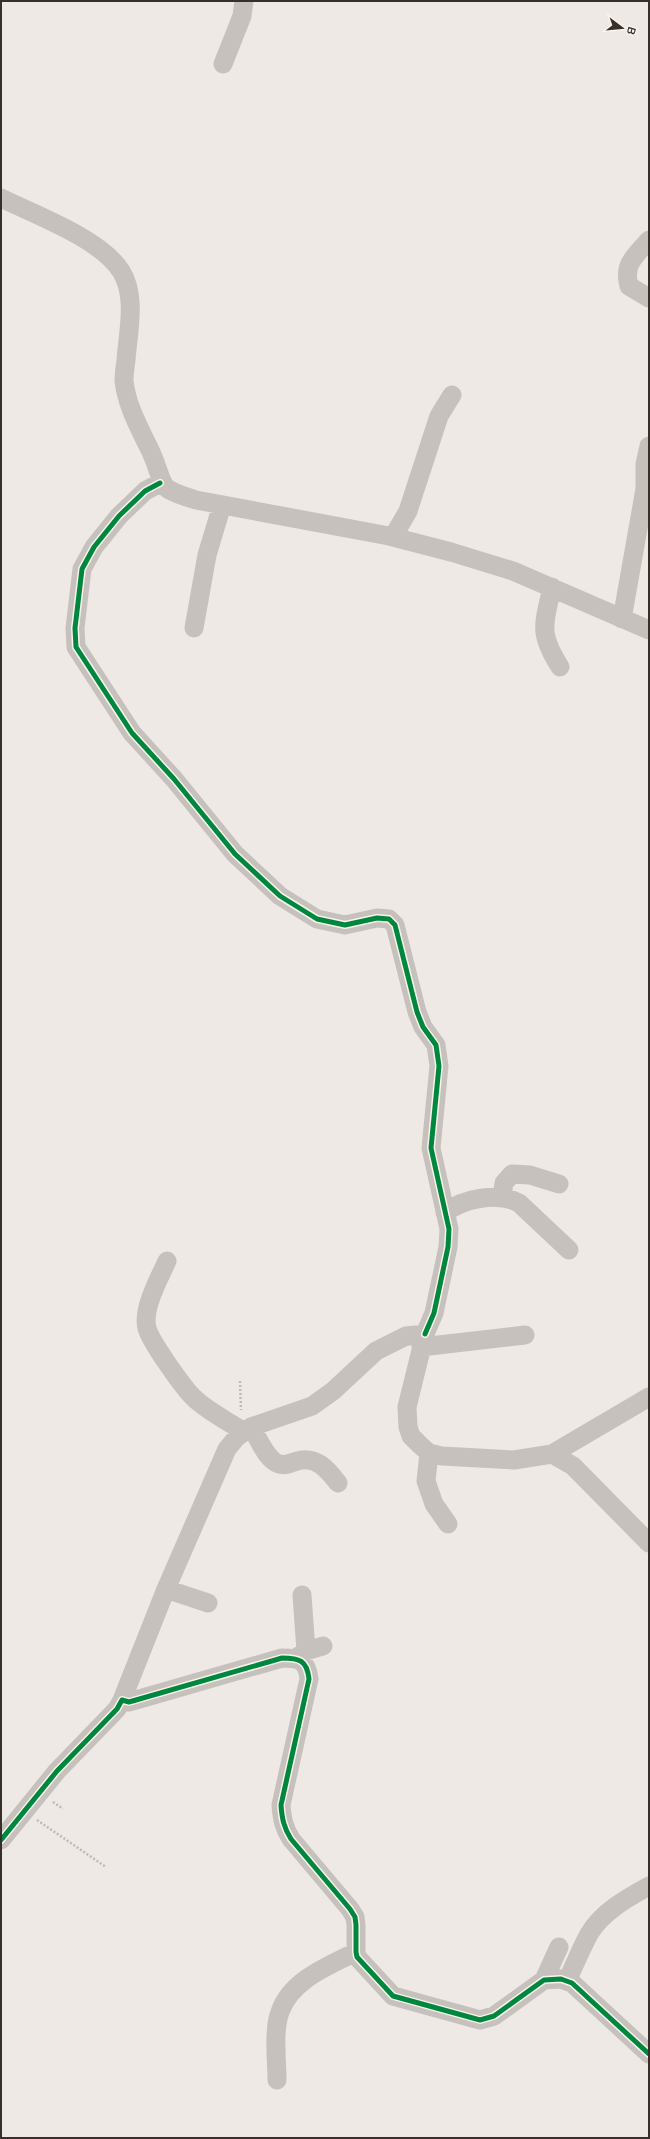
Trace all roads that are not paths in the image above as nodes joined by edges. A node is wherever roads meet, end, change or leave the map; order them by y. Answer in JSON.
{"nodes":[{"id":1,"x":244,"y":1,"type":"edge"},
{"id":2,"x":222,"y":64,"type":"dead end"},
{"id":3,"x":1,"y":198,"type":"edge"},
{"id":4,"x":649,"y":240,"type":"edge"},
{"id":5,"x":649,"y":298,"type":"edge"},
{"id":6,"x":452,"y":395,"type":"dead end"},
{"id":7,"x":649,"y":446,"type":"edge"},
{"id":8,"x":160,"y":483,"type":"junction"},
{"id":9,"x":222,"y":505,"type":"junction"},
{"id":10,"x":394,"y":537,"type":"junction"},
{"id":11,"x":552,"y":587,"type":"junction"},
{"id":12,"x":622,"y":619,"type":"junction"},
{"id":13,"x":194,"y":628,"type":"dead end"},
{"id":14,"x":649,"y":630,"type":"edge"},
{"id":15,"x":560,"y":667,"type":"dead end"},
{"id":16,"x":559,"y":1184,"type":"dead end"},
{"id":17,"x":502,"y":1197,"type":"junction"},
{"id":18,"x":445,"y":1213,"type":"junction"},
{"id":19,"x":569,"y":1250,"type":"dead end"},
{"id":20,"x":167,"y":1261,"type":"dead end"},
{"id":21,"x":525,"y":1335,"type":"dead end"},
{"id":22,"x":423,"y":1340,"type":"junction"},
{"id":23,"x":649,"y":1397,"type":"edge"},
{"id":24,"x":243,"y":1428,"type":"junction"},
{"id":25,"x":429,"y":1453,"type":"junction"},
{"id":26,"x":552,"y":1454,"type":"junction"},
{"id":27,"x":338,"y":1483,"type":"dead end"},
{"id":28,"x":448,"y":1524,"type":"dead end"},
{"id":29,"x":649,"y":1543,"type":"edge"},
{"id":30,"x":166,"y":1589,"type":"junction"},
{"id":31,"x":302,"y":1595,"type":"dead end"},
{"id":32,"x":208,"y":1603,"type":"dead end"},
{"id":33,"x":308,"y":1652,"type":"junction"},
{"id":34,"x":122,"y":1700,"type":"junction"},
{"id":35,"x":4,"y":1829,"type":"edge"},
{"id":36,"x":649,"y":1886,"type":"edge"},
{"id":37,"x":559,"y":1947,"type":"dead end"},
{"id":38,"x":356,"y":1952,"type":"junction"},
{"id":39,"x":544,"y":1980,"type":"junction"},
{"id":40,"x":567,"y":1981,"type":"junction"},
{"id":41,"x":649,"y":2054,"type":"edge"},
{"id":42,"x":278,"y":2080,"type":"dead end"}],
"edges":[{"from":1,"to":2,"type":"street"},
{"from":3,"to":8,"type":"street"},
{"from":4,"to":5,"type":"street"},
{"from":6,"to":10,"type":"street"},
{"from":7,"to":12,"type":"street"},
{"from":8,"to":9,"type":"street"},
{"from":8,"to":18,"type":"street"},
{"from":9,"to":10,"type":"street"},
{"from":9,"to":13,"type":"street"},
{"from":10,"to":11,"type":"street"},
{"from":11,"to":12,"type":"street"},
{"from":11,"to":15,"type":"street"},
{"from":12,"to":14,"type":"street"},
{"from":16,"to":17,"type":"street"},
{"from":17,"to":18,"type":"street"},
{"from":17,"to":19,"type":"street"},
{"from":18,"to":22,"type":"street"},
{"from":20,"to":24,"type":"street"},
{"from":21,"to":22,"type":"street"},
{"from":22,"to":24,"type":"street"},
{"from":22,"to":25,"type":"street"},
{"from":23,"to":26,"type":"street"},
{"from":24,"to":27,"type":"street"},
{"from":24,"to":30,"type":"street"},
{"from":25,"to":26,"type":"street"},
{"from":25,"to":28,"type":"street"},
{"from":26,"to":29,"type":"street"},
{"from":30,"to":32,"type":"street"},
{"from":30,"to":34,"type":"street"},
{"from":31,"to":33,"type":"street"},
{"from":33,"to":34,"type":"street"},
{"from":33,"to":38,"type":"street"},
{"from":34,"to":35,"type":"street"},
{"from":36,"to":40,"type":"street"},
{"from":37,"to":39,"type":"street"},
{"from":38,"to":39,"type":"street"},
{"from":38,"to":42,"type":"street"},
{"from":39,"to":40,"type":"street"},
{"from":40,"to":41,"type":"street"}]}
